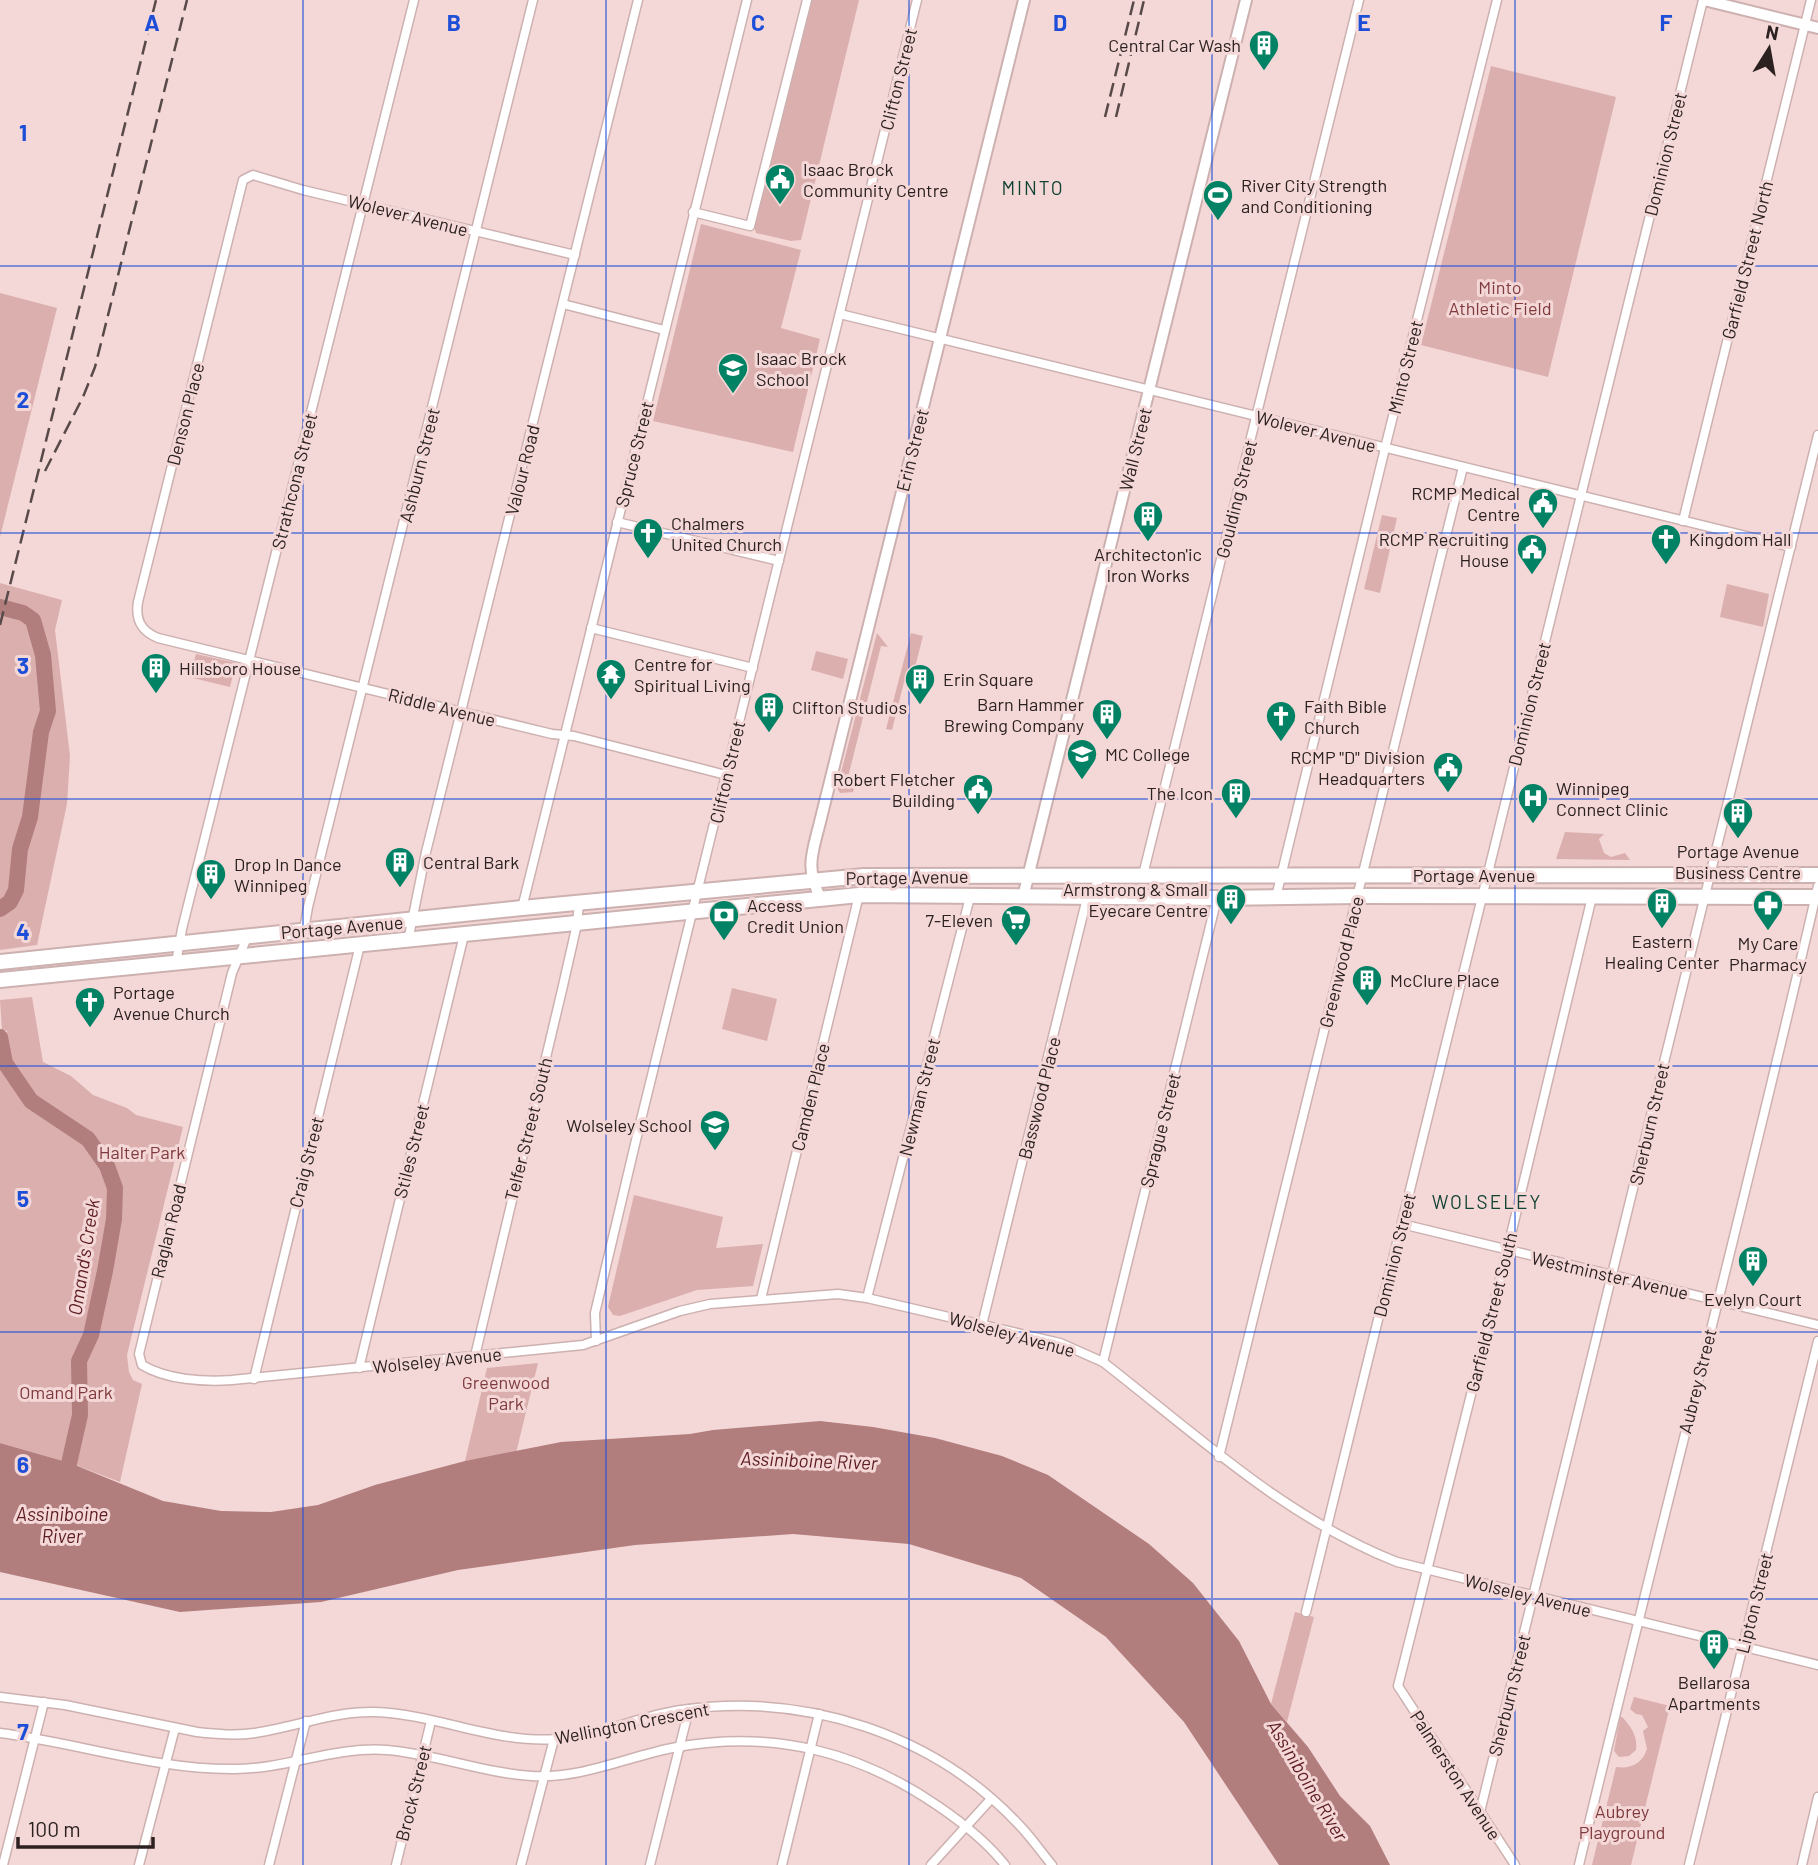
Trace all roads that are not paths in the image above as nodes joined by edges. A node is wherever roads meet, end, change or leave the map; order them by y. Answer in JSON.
{"nodes":[{"id":1,"x":414,"y":0,"type":"edge"},
{"id":2,"x":534,"y":0,"type":"edge"},
{"id":3,"x":638,"y":0,"type":"edge"},
{"id":4,"x":747,"y":0,"type":"edge"},
{"id":5,"x":807,"y":0,"type":"edge"},
{"id":6,"x":917,"y":0,"type":"edge"},
{"id":7,"x":1024,"y":0,"type":"edge"},
{"id":8,"x":1246,"y":0,"type":"edge"},
{"id":9,"x":1359,"y":0,"type":"edge"},
{"id":10,"x":1497,"y":0,"type":"edge"},
{"id":11,"x":1703,"y":0,"type":"edge"},
{"id":12,"x":1811,"y":0,"type":"edge"},
{"id":13,"x":1805,"y":25,"type":"junction"},
{"id":14,"x":1818,"y":28,"type":"edge"},
{"id":15,"x":243,"y":180,"type":"joint"},
{"id":16,"x":364,"y":204,"type":"junction"},
{"id":17,"x":693,"y":212,"type":"junction"},
{"id":18,"x":477,"y":232,"type":"junction"},
{"id":19,"x":575,"y":256,"type":"junction"},
{"id":20,"x":563,"y":304,"type":"junction"},
{"id":21,"x":840,"y":314,"type":"junction"},
{"id":22,"x":664,"y":330,"type":"junction"},
{"id":23,"x":939,"y":339,"type":"junction"},
{"id":24,"x":1149,"y":390,"type":"junction"},
{"id":25,"x":1256,"y":416,"type":"junction"},
{"id":26,"x":1818,"y":435,"type":"edge"},
{"id":27,"x":1385,"y":448,"type":"junction"},
{"id":28,"x":1462,"y":467,"type":"junction"},
{"id":29,"x":1580,"y":495,"type":"junction"},
{"id":30,"x":1683,"y":521,"type":"junction"},
{"id":31,"x":617,"y":522,"type":"junction"},
{"id":32,"x":1791,"y":547,"type":"junction"},
{"id":33,"x":779,"y":561,"type":"junction"},
{"id":34,"x":591,"y":628,"type":"junction"},
{"id":35,"x":158,"y":638,"type":"joint"},
{"id":36,"x":248,"y":660,"type":"junction"},
{"id":37,"x":753,"y":667,"type":"junction"},
{"id":38,"x":364,"y":688,"type":"junction"},
{"id":39,"x":462,"y":712,"type":"junction"},
{"id":40,"x":563,"y":735,"type":"junction"},
{"id":41,"x":726,"y":775,"type":"junction"},
{"id":42,"x":1103,"y":875,"type":"junction"},
{"id":43,"x":1143,"y":875,"type":"junction"},
{"id":44,"x":1363,"y":875,"type":"junction"},
{"id":45,"x":1487,"y":875,"type":"junction"},
{"id":46,"x":1818,"y":875,"type":"edge"},
{"id":47,"x":1029,"y":876,"type":"junction"},
{"id":48,"x":1282,"y":876,"type":"junction"},
{"id":49,"x":1709,"y":876,"type":"junction"},
{"id":50,"x":812,"y":881,"type":"junction"},
{"id":51,"x":698,"y":892,"type":"junction"},
{"id":52,"x":1817,"y":893,"type":"edge"},
{"id":53,"x":859,"y":895,"type":"junction"},
{"id":54,"x":1358,"y":896,"type":"junction"},
{"id":55,"x":1481,"y":896,"type":"junction"},
{"id":56,"x":970,"y":897,"type":"junction"},
{"id":57,"x":1023,"y":897,"type":"junction"},
{"id":58,"x":1276,"y":897,"type":"junction"},
{"id":59,"x":1592,"y":897,"type":"junction"},
{"id":60,"x":1087,"y":898,"type":"junction"},
{"id":61,"x":1217,"y":898,"type":"junction"},
{"id":62,"x":1704,"y":898,"type":"junction"},
{"id":63,"x":821,"y":899,"type":"junction"},
{"id":64,"x":579,"y":902,"type":"junction"},
{"id":65,"x":522,"y":908,"type":"junction"},
{"id":66,"x":693,"y":912,"type":"junction"},
{"id":67,"x":411,"y":920,"type":"junction"},
{"id":68,"x":577,"y":924,"type":"junction"},
{"id":69,"x":304,"y":930,"type":"junction"},
{"id":70,"x":464,"y":935,"type":"junction"},
{"id":71,"x":248,"y":936,"type":"junction"},
{"id":72,"x":408,"y":941,"type":"junction"},
{"id":73,"x":180,"y":943,"type":"junction"},
{"id":74,"x":360,"y":945,"type":"junction"},
{"id":75,"x":240,"y":957,"type":"junction"},
{"id":76,"x":0,"y":961,"type":"edge"},
{"id":77,"x":176,"y":963,"type":"junction"},
{"id":78,"x":0,"y":980,"type":"edge"},
{"id":79,"x":1402,"y":1224,"type":"junction"},
{"id":80,"x":1507,"y":1251,"type":"junction"},
{"id":81,"x":1613,"y":1276,"type":"junction"},
{"id":82,"x":867,"y":1298,"type":"junction"},
{"id":83,"x":761,"y":1299,"type":"junction"},
{"id":84,"x":1718,"y":1301,"type":"junction"},
{"id":85,"x":982,"y":1325,"type":"junction"},
{"id":86,"x":1818,"y":1325,"type":"edge"},
{"id":87,"x":596,"y":1340,"type":"junction"},
{"id":88,"x":1818,"y":1341,"type":"edge"},
{"id":89,"x":475,"y":1356,"type":"junction"},
{"id":90,"x":1103,"y":1362,"type":"junction"},
{"id":91,"x":142,"y":1365,"type":"joint"},
{"id":92,"x":359,"y":1368,"type":"junction"},
{"id":93,"x":254,"y":1379,"type":"junction"},
{"id":94,"x":1219,"y":1457,"type":"junction"},
{"id":95,"x":1326,"y":1528,"type":"junction"},
{"id":96,"x":1427,"y":1570,"type":"junction"},
{"id":97,"x":1533,"y":1596,"type":"junction"},
{"id":98,"x":1306,"y":1612,"type":"dead end"},
{"id":99,"x":1637,"y":1621,"type":"junction"},
{"id":100,"x":1743,"y":1646,"type":"junction"},
{"id":101,"x":1818,"y":1665,"type":"edge"},
{"id":102,"x":1398,"y":1686,"type":"joint"},
{"id":103,"x":0,"y":1697,"type":"edge"},
{"id":104,"x":44,"y":1702,"type":"junction"},
{"id":105,"x":689,"y":1709,"type":"junction"},
{"id":106,"x":819,"y":1714,"type":"junction"},
{"id":107,"x":306,"y":1721,"type":"junction"},
{"id":108,"x":431,"y":1721,"type":"junction"},
{"id":109,"x":175,"y":1728,"type":"junction"},
{"id":110,"x":0,"y":1733,"type":"edge"},
{"id":111,"x":35,"y":1738,"type":"junction"},
{"id":112,"x":554,"y":1739,"type":"junction"},
{"id":113,"x":680,"y":1746,"type":"junction"},
{"id":114,"x":811,"y":1747,"type":"junction"},
{"id":115,"x":423,"y":1756,"type":"junction"},
{"id":116,"x":295,"y":1760,"type":"junction"},
{"id":117,"x":164,"y":1763,"type":"junction"},
{"id":118,"x":543,"y":1776,"type":"junction"},
{"id":119,"x":1818,"y":1797,"type":"edge"},
{"id":120,"x":991,"y":1799,"type":"junction"},
{"id":121,"x":1480,"y":1812,"type":"junction"},
{"id":122,"x":966,"y":1825,"type":"junction"},
{"id":123,"x":3,"y":1865,"type":"edge"},
{"id":124,"x":139,"y":1865,"type":"edge"},
{"id":125,"x":269,"y":1865,"type":"edge"},
{"id":126,"x":396,"y":1865,"type":"edge"},
{"id":127,"x":521,"y":1865,"type":"edge"},
{"id":128,"x":650,"y":1865,"type":"edge"},
{"id":129,"x":782,"y":1865,"type":"edge"},
{"id":130,"x":931,"y":1865,"type":"edge"},
{"id":131,"x":1005,"y":1865,"type":"edge"},
{"id":132,"x":1052,"y":1865,"type":"edge"},
{"id":133,"x":1515,"y":1865,"type":"edge"},
{"id":134,"x":1579,"y":1865,"type":"edge"},
{"id":135,"x":1689,"y":1865,"type":"edge"},
{"id":136,"x":1802,"y":1865,"type":"edge"}],
"edges":[{"from":1,"to":16,"type":"street","name":"Strathcona Street"},
{"from":2,"to":18,"type":"street","name":"Ashburn Street"},
{"from":3,"to":19,"type":"street","name":"Valour Road"},
{"from":4,"to":17,"type":"street","name":"Spruce Street"},
{"from":5,"to":17,"type":"street"},
{"from":6,"to":21,"type":"street","name":"Clifton Street"},
{"from":7,"to":23,"type":"main road","name":"Erin Street"},
{"from":8,"to":24,"type":"main road","name":"Wall Street"},
{"from":9,"to":25,"type":"street","name":"Goulding Street"},
{"from":10,"to":27,"type":"street","name":"Minto Street"},
{"from":11,"to":13,"type":"main road"},
{"from":11,"to":29,"type":"street","name":"Dominion Street"},
{"from":12,"to":13,"type":"street","name":"Garfield Street North"},
{"from":13,"to":14,"type":"main road"},
{"from":13,"to":30,"type":"street","name":"Garfield Street North"},
{"from":15,"to":16,"type":"street","name":"Wolever Avenue"},
{"from":15,"to":35,"type":"street","name":"Denson Place"},
{"from":16,"to":18,"type":"street","name":"Wolever Avenue"},
{"from":16,"to":36,"type":"street","name":"Strathcona Street"},
{"from":17,"to":22,"type":"street","name":"Spruce Street"},
{"from":18,"to":19,"type":"street","name":"Wolever Avenue"},
{"from":18,"to":38,"type":"street","name":"Ashburn Street"},
{"from":19,"to":20,"type":"street","name":"Valour Road"},
{"from":20,"to":22,"type":"street"},
{"from":20,"to":39,"type":"street","name":"Valour Road"},
{"from":21,"to":23,"type":"street","name":"Wolever Avenue"},
{"from":21,"to":33,"type":"street","name":"Clifton Street"},
{"from":22,"to":31,"type":"street","name":"Spruce Street"},
{"from":23,"to":24,"type":"street","name":"Wolever Avenue"},
{"from":23,"to":50,"type":"main road","name":"Erin Street"},
{"from":24,"to":25,"type":"street","name":"Wolever Avenue"},
{"from":24,"to":47,"type":"main road","name":"Wall Street"},
{"from":25,"to":27,"type":"street","name":"Wolever Avenue"},
{"from":25,"to":43,"type":"street","name":"Goulding Street"},
{"from":26,"to":32,"type":"street","name":"Sherburn Street"},
{"from":27,"to":28,"type":"street","name":"Wolever Avenue"},
{"from":27,"to":48,"type":"street","name":"Minto Street"},
{"from":28,"to":29,"type":"street","name":"Wolever Avenue"},
{"from":28,"to":44,"type":"street","name":"Greenwood Place"},
{"from":29,"to":30,"type":"street","name":"Wolever Avenue"},
{"from":29,"to":45,"type":"street","name":"Dominion Street"},
{"from":30,"to":32,"type":"street","name":"Wolever Avenue"},
{"from":31,"to":33,"type":"street"},
{"from":31,"to":34,"type":"street","name":"Spruce Street"},
{"from":32,"to":49,"type":"street","name":"Sherburn Street"},
{"from":33,"to":37,"type":"street","name":"Clifton Street"},
{"from":34,"to":37,"type":"street"},
{"from":34,"to":40,"type":"street","name":"Spruce Street"},
{"from":35,"to":36,"type":"street","name":"Riddle Avenue"},
{"from":36,"to":38,"type":"street","name":"Riddle Avenue"},
{"from":36,"to":73,"type":"street","name":"Strathcona Street"},
{"from":37,"to":41,"type":"street","name":"Clifton Street"},
{"from":38,"to":39,"type":"street","name":"Riddle Avenue"},
{"from":38,"to":69,"type":"street","name":"Ashburn Street"},
{"from":39,"to":40,"type":"street","name":"Riddle Avenue"},
{"from":39,"to":67,"type":"street","name":"Valour Road"},
{"from":40,"to":41,"type":"street","name":"Riddle Avenue"},
{"from":40,"to":65,"type":"street","name":"Spruce Street"},
{"from":41,"to":51,"type":"street","name":"Clifton Street"},
{"from":42,"to":43,"type":"highway","name":"Portage Avenue"},
{"from":42,"to":47,"type":"highway","name":"Portage Avenue"},
{"from":42,"to":60,"type":"street","name":"Basswood Place"},
{"from":43,"to":48,"type":"highway","name":"Portage Avenue"},
{"from":44,"to":45,"type":"highway","name":"Portage Avenue"},
{"from":44,"to":48,"type":"highway","name":"Portage Avenue"},
{"from":44,"to":54,"type":"street","name":"Greenwood Place"},
{"from":45,"to":49,"type":"highway","name":"Portage Avenue"},
{"from":45,"to":55,"type":"street","name":"Dominion Street"},
{"from":46,"to":49,"type":"highway","name":"Portage Avenue"},
{"from":47,"to":50,"type":"highway","name":"Portage Avenue"},
{"from":47,"to":57,"type":"main road","name":"Wall Street"},
{"from":48,"to":58,"type":"street","name":"Minto Street"},
{"from":49,"to":62,"type":"street","name":"Sherburn Street"},
{"from":50,"to":51,"type":"highway","name":"Portage Avenue"},
{"from":50,"to":63,"type":"main road"},
{"from":51,"to":64,"type":"highway","name":"Portage Avenue"},
{"from":51,"to":66,"type":"street","name":"Clifton Street"},
{"from":52,"to":62,"type":"highway","name":"Portage Avenue"},
{"from":52,"to":84,"type":"street","name":"Aubrey Street"},
{"from":53,"to":56,"type":"highway","name":"Portage Avenue"},
{"from":53,"to":63,"type":"highway","name":"Portage Avenue"},
{"from":53,"to":83,"type":"street","name":"Camden Place"},
{"from":54,"to":55,"type":"highway","name":"Portage Avenue"},
{"from":54,"to":58,"type":"highway","name":"Portage Avenue"},
{"from":54,"to":94,"type":"street","name":"Greenwood Place"},
{"from":55,"to":59,"type":"highway","name":"Portage Avenue"},
{"from":55,"to":79,"type":"street","name":"Dominion Street"},
{"from":56,"to":57,"type":"highway","name":"Portage Avenue"},
{"from":56,"to":82,"type":"street","name":"Newman Street"},
{"from":57,"to":60,"type":"highway","name":"Portage Avenue"},
{"from":58,"to":61,"type":"highway","name":"Portage Avenue"},
{"from":59,"to":62,"type":"highway","name":"Portage Avenue"},
{"from":59,"to":80,"type":"street","name":"Garfield Street South"},
{"from":60,"to":61,"type":"highway","name":"Portage Avenue"},
{"from":60,"to":85,"type":"street","name":"Basswood Place"},
{"from":61,"to":90,"type":"street","name":"Sprague Street"},
{"from":62,"to":81,"type":"street","name":"Sherburn Street"},
{"from":63,"to":66,"type":"highway","name":"Portage Avenue"},
{"from":64,"to":65,"type":"highway","name":"Portage Avenue"},
{"from":64,"to":68,"type":"street","name":"Telfer Street South"},
{"from":65,"to":67,"type":"highway","name":"Portage Avenue"},
{"from":66,"to":68,"type":"highway","name":"Portage Avenue"},
{"from":66,"to":87,"type":"street","name":"Clifton Street"},
{"from":67,"to":69,"type":"highway","name":"Portage Avenue"},
{"from":67,"to":72,"type":"street","name":"Valour Road"},
{"from":68,"to":70,"type":"highway","name":"Portage Avenue"},
{"from":68,"to":89,"type":"street","name":"Telfer Street South"},
{"from":69,"to":71,"type":"highway","name":"Portage Avenue"},
{"from":70,"to":72,"type":"highway","name":"Portage Avenue"},
{"from":70,"to":92,"type":"street","name":"Stiles Street"},
{"from":71,"to":73,"type":"highway","name":"Portage Avenue"},
{"from":71,"to":75,"type":"street","name":"Raglan Road"},
{"from":72,"to":74,"type":"highway","name":"Portage Avenue"},
{"from":73,"to":76,"type":"highway","name":"Portage Avenue"},
{"from":73,"to":77,"type":"street","name":"Strathcona Street"},
{"from":74,"to":75,"type":"highway","name":"Portage Avenue"},
{"from":74,"to":93,"type":"street","name":"Craig Street"},
{"from":75,"to":77,"type":"highway","name":"Portage Avenue"},
{"from":75,"to":91,"type":"street","name":"Raglan Road"},
{"from":77,"to":78,"type":"highway","name":"Portage Avenue"},
{"from":79,"to":80,"type":"street","name":"Westminster Avenue"},
{"from":79,"to":95,"type":"street","name":"Dominion Street"},
{"from":80,"to":81,"type":"street","name":"Westminster Avenue"},
{"from":80,"to":96,"type":"street","name":"Garfield Street South"},
{"from":81,"to":84,"type":"street","name":"Westminster Avenue"},
{"from":81,"to":97,"type":"street","name":"Sherburn Street"},
{"from":82,"to":83,"type":"street","name":"Wolseley Avenue"},
{"from":82,"to":85,"type":"street","name":"Wolseley Avenue"},
{"from":83,"to":87,"type":"street","name":"Wolseley Avenue"},
{"from":84,"to":86,"type":"street","name":"Westminster Avenue"},
{"from":84,"to":99,"type":"street","name":"Aubrey Street"},
{"from":85,"to":90,"type":"street","name":"Wolseley Avenue"},
{"from":87,"to":89,"type":"street","name":"Wolseley Avenue"},
{"from":88,"to":100,"type":"street","name":"Lipton Street"},
{"from":89,"to":92,"type":"street","name":"Wolseley Avenue"},
{"from":90,"to":94,"type":"street","name":"Wolseley Avenue"},
{"from":91,"to":93,"type":"street","name":"Wolseley Avenue"},
{"from":92,"to":93,"type":"street","name":"Wolseley Avenue"},
{"from":94,"to":95,"type":"street","name":"Wolseley Avenue"},
{"from":95,"to":96,"type":"street","name":"Wolseley Avenue"},
{"from":95,"to":98,"type":"street","name":"Dominion Street"},
{"from":96,"to":97,"type":"street","name":"Wolseley Avenue"},
{"from":96,"to":102,"type":"street","name":"Garfield Street South"},
{"from":97,"to":99,"type":"street","name":"Wolseley Avenue"},
{"from":97,"to":121,"type":"street","name":"Sherburn Street"},
{"from":99,"to":100,"type":"street","name":"Wolseley Avenue"},
{"from":99,"to":134,"type":"street","name":"Aubrey Street"},
{"from":100,"to":101,"type":"street","name":"Wolseley Avenue"},
{"from":100,"to":135,"type":"street","name":"Lipton Street"},
{"from":102,"to":121,"type":"street","name":"Palmerston Avenue"},
{"from":103,"to":104,"type":"street","name":"Wellington Crescent"},
{"from":104,"to":109,"type":"street","name":"Wellington Crescent"},
{"from":104,"to":111,"type":"street"},
{"from":105,"to":106,"type":"street","name":"Wellington Crescent"},
{"from":105,"to":112,"type":"street","name":"Wellington Crescent"},
{"from":105,"to":113,"type":"street"},
{"from":106,"to":114,"type":"street"},
{"from":106,"to":120,"type":"street","name":"Wellington Crescent"},
{"from":107,"to":108,"type":"street","name":"Wellington Crescent"},
{"from":107,"to":109,"type":"street","name":"Wellington Crescent"},
{"from":107,"to":116,"type":"street"},
{"from":108,"to":112,"type":"street","name":"Wellington Crescent"},
{"from":108,"to":115,"type":"street","name":"Brock Street"},
{"from":109,"to":117,"type":"street"},
{"from":110,"to":111,"type":"street","name":"Wellington Crescent"},
{"from":111,"to":117,"type":"street","name":"Wellington Crescent"},
{"from":111,"to":123,"type":"street"},
{"from":112,"to":118,"type":"street"},
{"from":113,"to":114,"type":"street","name":"Wellington Crescent"},
{"from":113,"to":118,"type":"street","name":"Wellington Crescent"},
{"from":113,"to":128,"type":"street"},
{"from":114,"to":122,"type":"street","name":"Wellington Crescent"},
{"from":114,"to":129,"type":"street"},
{"from":115,"to":116,"type":"street","name":"Wellington Crescent"},
{"from":115,"to":118,"type":"street","name":"Wellington Crescent"},
{"from":115,"to":126,"type":"street","name":"Brock Street"},
{"from":116,"to":117,"type":"street","name":"Wellington Crescent"},
{"from":116,"to":125,"type":"street"},
{"from":117,"to":124,"type":"street"},
{"from":118,"to":127,"type":"street"},
{"from":119,"to":136,"type":"street"},
{"from":120,"to":122,"type":"street"},
{"from":120,"to":132,"type":"street","name":"Wellington Crescent"},
{"from":121,"to":133,"type":"street","name":"Palmerston Avenue"},
{"from":122,"to":130,"type":"street"},
{"from":122,"to":131,"type":"street","name":"Wellington Crescent"}]}
